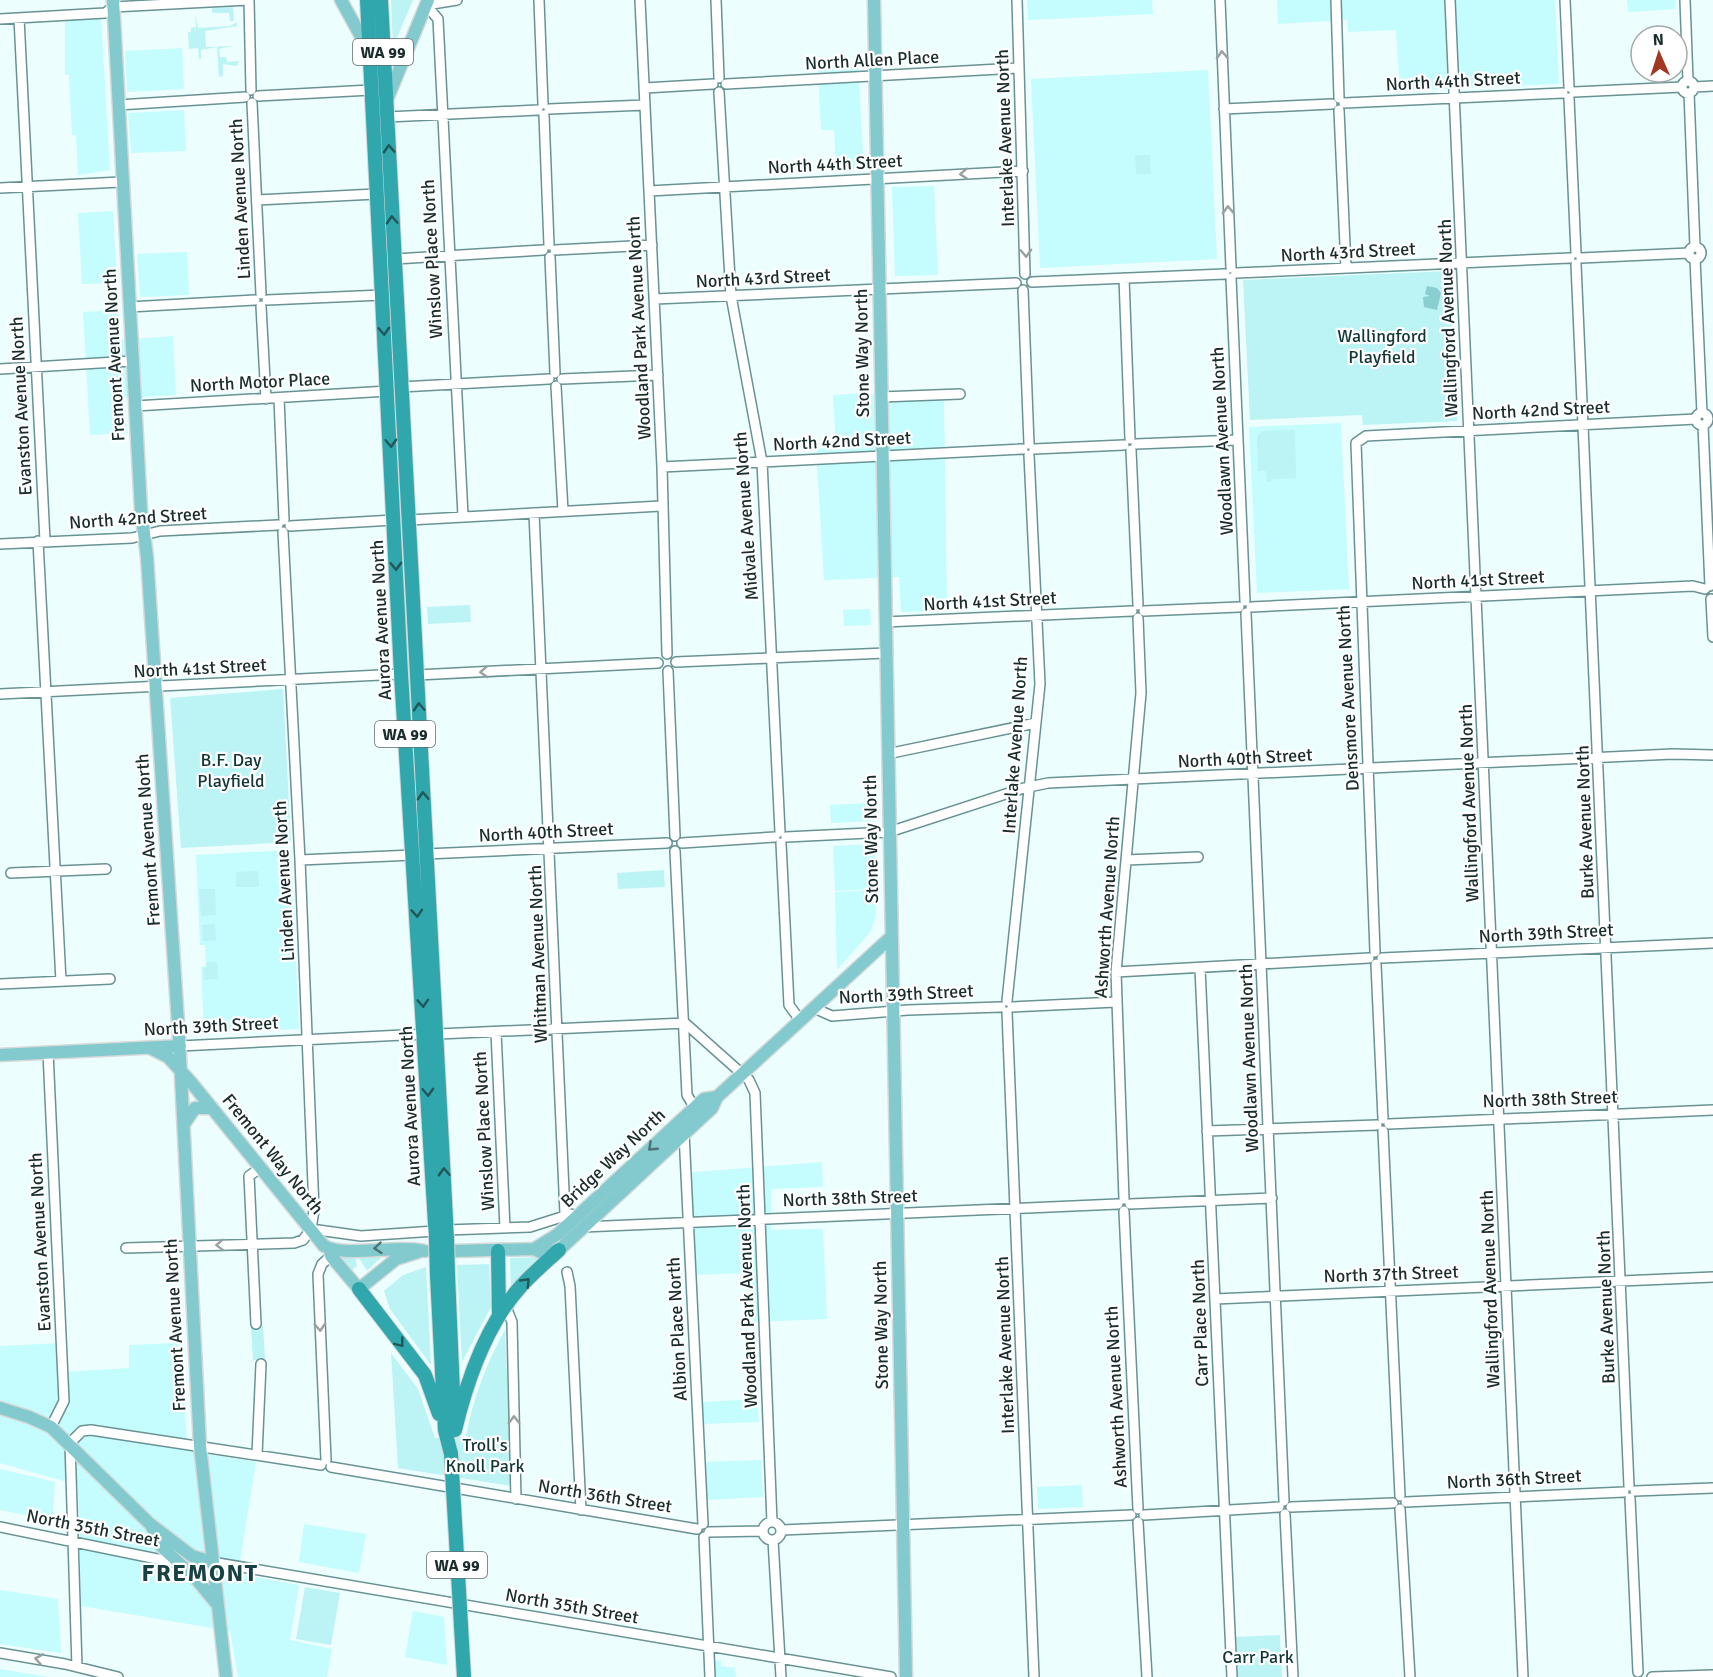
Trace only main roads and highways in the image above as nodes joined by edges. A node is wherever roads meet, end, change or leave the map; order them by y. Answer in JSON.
{"nodes":[{"id":1,"x":341,"y":0,"type":"edge"},
{"id":2,"x":367,"y":0,"type":"edge"},
{"id":3,"x":381,"y":0,"type":"edge"},
{"id":4,"x":874,"y":0,"type":"edge"},
{"id":5,"x":427,"y":2,"type":"edge"},
{"id":6,"x":113,"y":4,"type":"edge"},
{"id":7,"x":369,"y":51,"type":"junction"},
{"id":8,"x":386,"y":110,"type":"junction"},
{"id":9,"x":394,"y":389,"type":"junction"},
{"id":10,"x":420,"y":855,"type":"junction"},
{"id":11,"x":891,"y":937,"type":"junction"},
{"id":12,"x":180,"y":1046,"type":"junction"},
{"id":13,"x":150,"y":1048,"type":"junction"},
{"id":14,"x":0,"y":1055,"type":"edge"},
{"id":15,"x":181,"y":1071,"type":"junction"},
{"id":16,"x":717,"y":1096,"type":"junction"},
{"id":17,"x":212,"y":1108,"type":"junction"},
{"id":18,"x":183,"y":1125,"type":"junction"},
{"id":19,"x":534,"y":1249,"type":"junction"},
{"id":20,"x":559,"y":1250,"type":"junction"},
{"id":21,"x":454,"y":1251,"type":"dead end"},
{"id":22,"x":498,"y":1251,"type":"junction"},
{"id":23,"x":330,"y":1253,"type":"junction"},
{"id":24,"x":359,"y":1289,"type":"junction"},
{"id":25,"x":502,"y":1313,"type":"junction"},
{"id":26,"x":0,"y":1408,"type":"edge"},
{"id":27,"x":450,"y":1430,"type":"junction"},
{"id":28,"x":150,"y":1524,"type":"junction"},
{"id":29,"x":212,"y":1562,"type":"junction"},
{"id":30,"x":217,"y":1605,"type":"junction"},
{"id":31,"x":226,"y":1677,"type":"edge"},
{"id":32,"x":466,"y":1677,"type":"edge"},
{"id":33,"x":906,"y":1677,"type":"edge"}],
"edges":[{"from":1,"to":7,"type":"main road"},
{"from":2,"to":7,"type":"highway","name":"Aurora Avenue North","number":"WA 99"},
{"from":3,"to":8,"type":"highway","name":"Aurora Avenue North","number":"WA 99"},
{"from":4,"to":11,"type":"main road","name":"Stone Way North"},
{"from":5,"to":8,"type":"main road"},
{"from":6,"to":12,"type":"main road","name":"Fremont Avenue North"},
{"from":7,"to":9,"type":"highway","name":"Aurora Avenue North","number":"WA 99","one_way":true},
{"from":9,"to":8,"type":"highway","name":"Aurora Avenue North","number":"WA 99","one_way":true},
{"from":9,"to":10,"type":"highway","name":"Aurora Avenue North","number":"WA 99","one_way":true},
{"from":10,"to":9,"type":"highway","name":"Aurora Avenue North","number":"WA 99","one_way":true},
{"from":10,"to":27,"type":"highway","name":"Aurora Avenue North","number":"WA 99","bridge":true},
{"from":11,"to":16,"type":"main road","name":"Bridge Way North"},
{"from":11,"to":33,"type":"main road","name":"Stone Way North"},
{"from":12,"to":13,"type":"main road","name":"North 39th Street"},
{"from":12,"to":15,"type":"main road","name":"Fremont Avenue North"},
{"from":13,"to":14,"type":"main road","name":"North 39th Street"},
{"from":13,"to":15,"type":"main road","name":"Fremont Way North"},
{"from":15,"to":17,"type":"main road","name":"Fremont Way North"},
{"from":15,"to":18,"type":"main road","name":"Fremont Avenue North"},
{"from":16,"to":19,"type":"main road","name":"Bridge Way North","one_way":true},
{"from":16,"to":20,"type":"main road","name":"Bridge Way North"},
{"from":17,"to":18,"type":"main road"},
{"from":17,"to":23,"type":"main road","name":"Fremont Way North"},
{"from":18,"to":29,"type":"main road","name":"Fremont Avenue North"},
{"from":19,"to":20,"type":"main road"},
{"from":19,"to":22,"type":"main road"},
{"from":25,"to":20,"type":"highway","one_way":true},
{"from":21,"to":22,"type":"main road"},
{"from":22,"to":25,"type":"highway"},
{"from":23,"to":24,"type":"main road","name":"Fremont Way North"},
{"from":24,"to":23,"type":"main road","one_way":true},
{"from":24,"to":27,"type":"highway","one_way":true},
{"from":25,"to":27,"type":"highway"},
{"from":26,"to":28,"type":"main road"},
{"from":27,"to":32,"type":"highway","name":"Aurora Avenue North","number":"WA 99","bridge":true},
{"from":28,"to":29,"type":"main road"},
{"from":28,"to":30,"type":"main road"},
{"from":29,"to":30,"type":"main road","name":"Fremont Avenue North"},
{"from":30,"to":31,"type":"main road","name":"Fremont Avenue North"}]}
